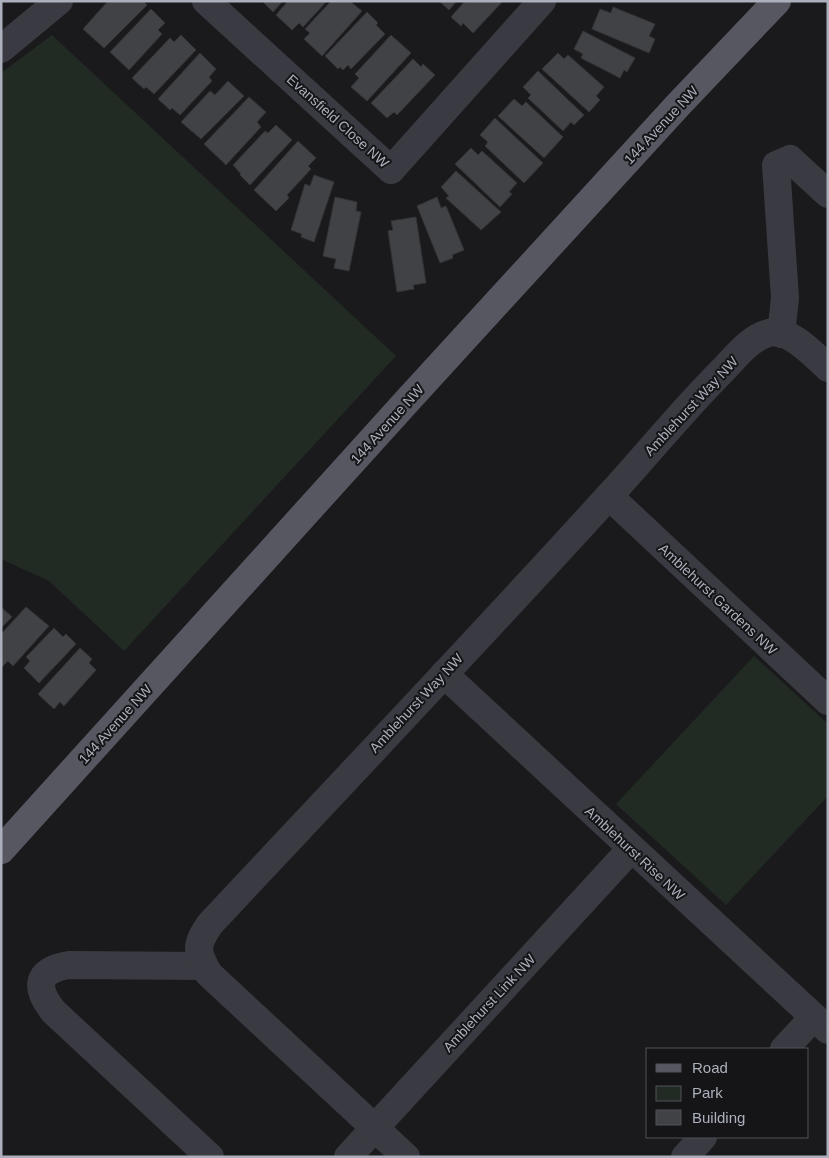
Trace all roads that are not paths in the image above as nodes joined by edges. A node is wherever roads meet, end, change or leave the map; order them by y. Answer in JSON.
{"nodes":[{"id":1,"x":59,"y":1,"type":"edge"},
{"id":2,"x":206,"y":1,"type":"edge"},
{"id":3,"x":542,"y":1,"type":"edge"},
{"id":4,"x":777,"y":1,"type":"edge"},
{"id":5,"x":1,"y":49,"type":"edge"},
{"id":6,"x":828,"y":194,"type":"edge"},
{"id":7,"x":781,"y":334,"type":"junction"},
{"id":8,"x":828,"y":368,"type":"edge"},
{"id":9,"x":609,"y":496,"type":"junction"},
{"id":10,"x":444,"y":674,"type":"junction"},
{"id":11,"x":828,"y":701,"type":"edge"},
{"id":12,"x":631,"y":849,"type":"junction"},
{"id":13,"x":1,"y":850,"type":"edge"},
{"id":14,"x":204,"y":966,"type":"junction"},
{"id":15,"x":821,"y":1023,"type":"edge"},
{"id":16,"x":785,"y":1048,"type":"edge"},
{"id":17,"x":374,"y":1128,"type":"junction"},
{"id":18,"x":702,"y":1138,"type":"edge"},
{"id":19,"x":210,"y":1157,"type":"edge"},
{"id":20,"x":348,"y":1157,"type":"edge"},
{"id":21,"x":406,"y":1157,"type":"edge"},
{"id":22,"x":685,"y":1157,"type":"edge"}],
"edges":[{"from":1,"to":5,"type":"street"},
{"from":2,"to":3,"type":"street","name":"Evansfield Close NW"},
{"from":4,"to":13,"type":"main road","name":"144 Avenue NW"},
{"from":6,"to":7,"type":"street"},
{"from":7,"to":8,"type":"street"},
{"from":7,"to":9,"type":"street","name":"Amblehurst Way NW"},
{"from":9,"to":10,"type":"street","name":"Amblehurst Way NW"},
{"from":9,"to":11,"type":"street","name":"Amblehurst Gardens NW"},
{"from":10,"to":12,"type":"street","name":"Amblehurst Rise NW"},
{"from":10,"to":14,"type":"street","name":"Amblehurst Way NW"},
{"from":12,"to":15,"type":"street","name":"Amblehurst Rise NW"},
{"from":12,"to":17,"type":"street","name":"Amblehurst Link NW"},
{"from":14,"to":17,"type":"street","name":"Amblehurst Way NW"},
{"from":14,"to":19,"type":"street"},
{"from":15,"to":16,"type":"street"},
{"from":17,"to":20,"type":"street","name":"Amblehurst Link NW"},
{"from":17,"to":21,"type":"street","name":"Amblehurst Way NW"},
{"from":18,"to":22,"type":"street"}]}
